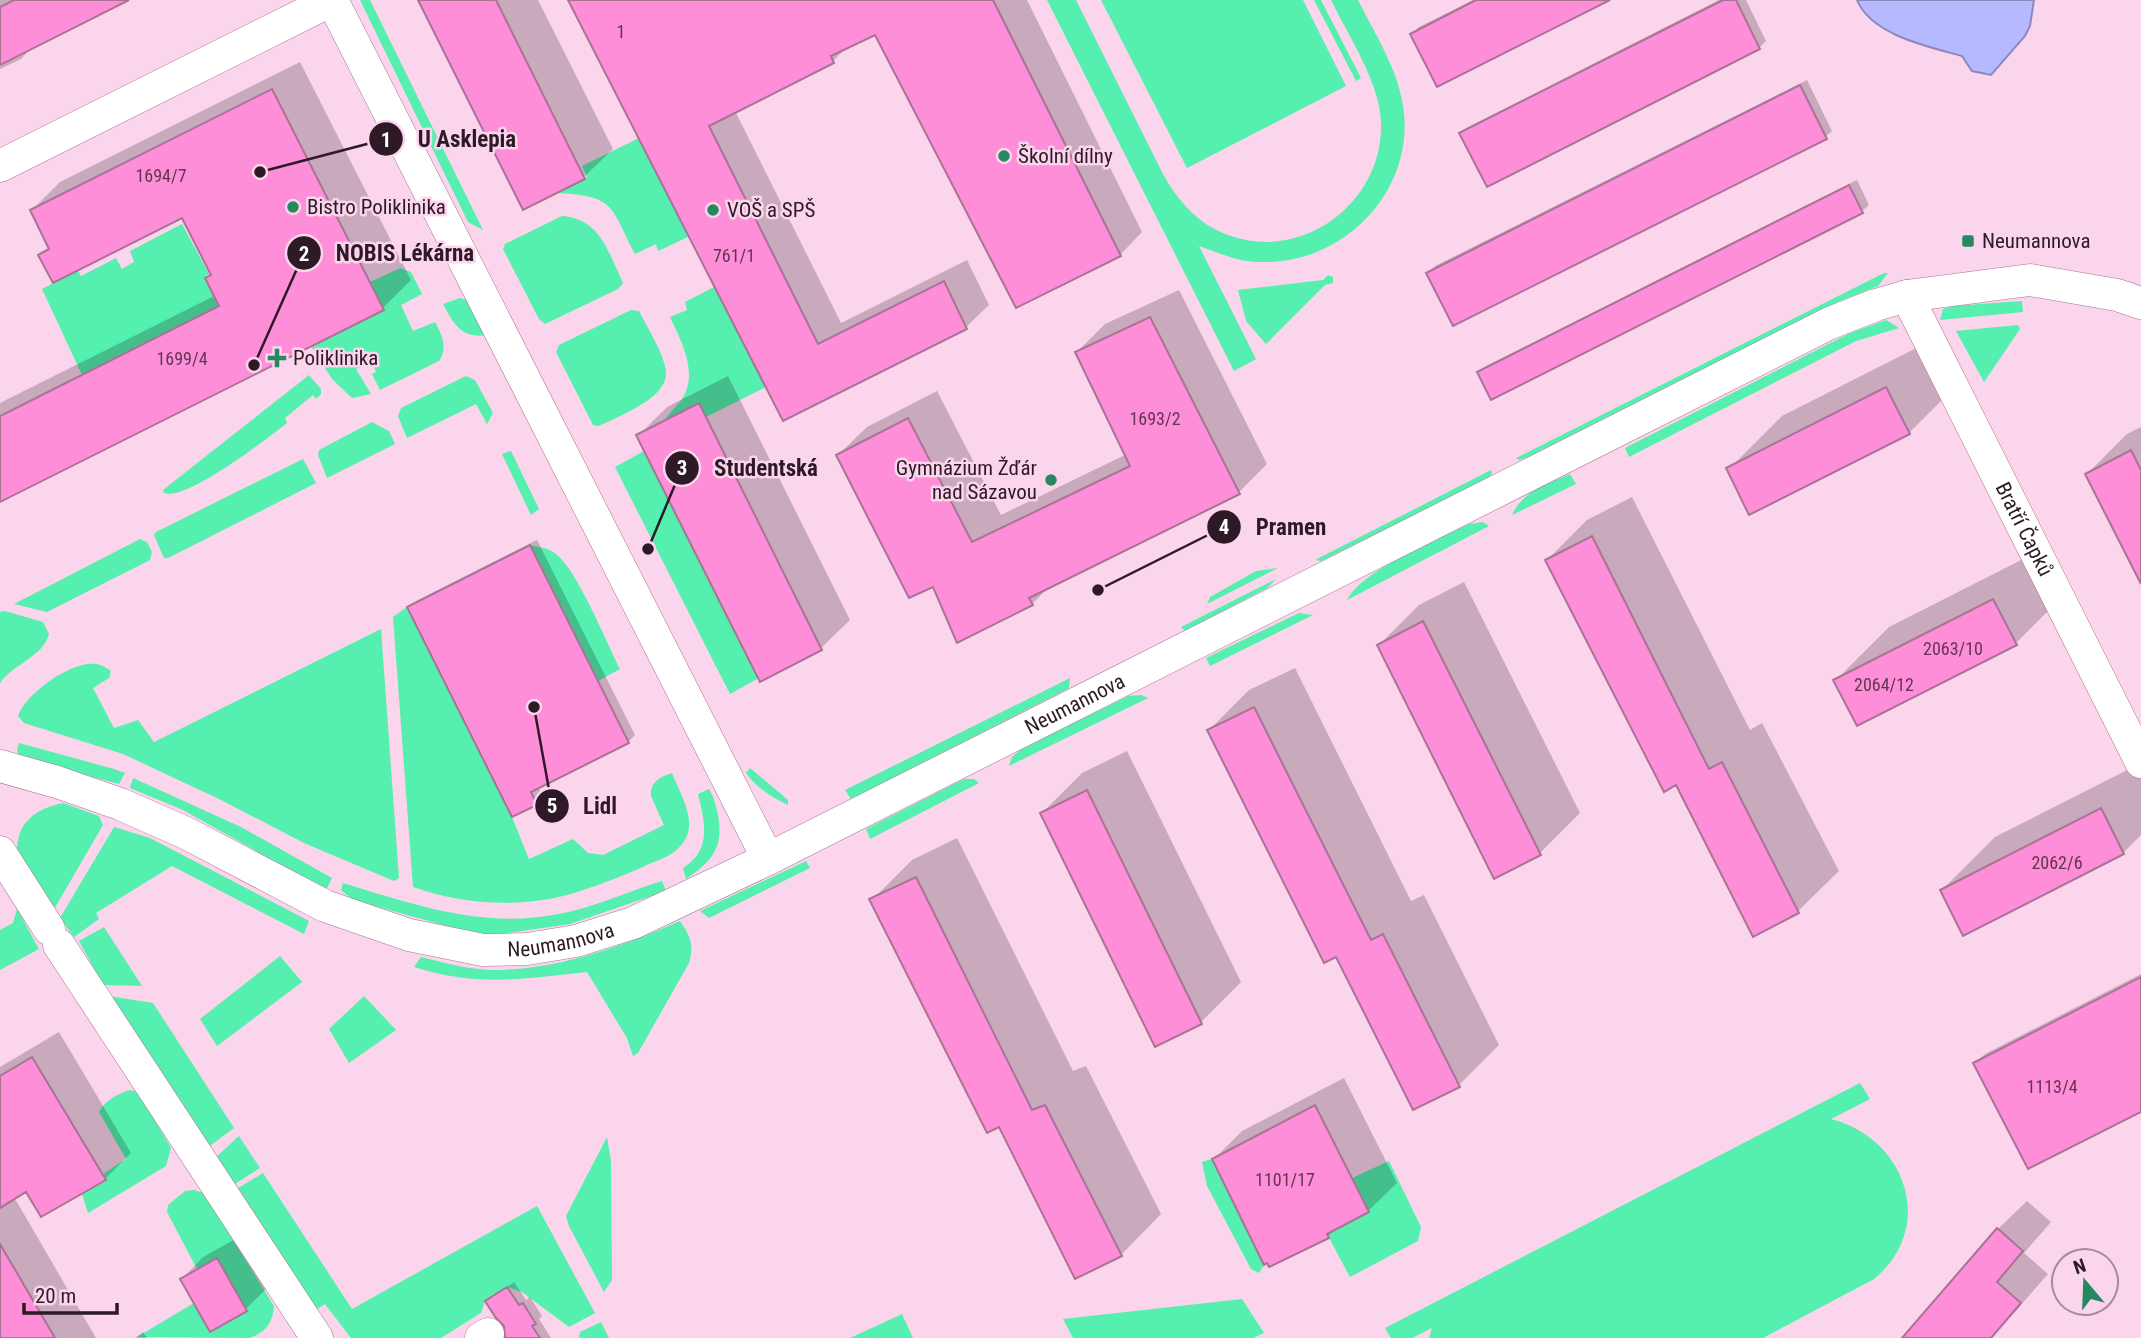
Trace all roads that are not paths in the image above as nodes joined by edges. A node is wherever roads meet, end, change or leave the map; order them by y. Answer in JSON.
{"nodes":[{"id":1,"x":332,"y":0,"type":"edge"},
{"id":2,"x":0,"y":166,"type":"edge"},
{"id":3,"x":1907,"y":296,"type":"junction"},
{"id":4,"x":2141,"y":303,"type":"edge"},
{"id":5,"x":2141,"y":762,"type":"edge"},
{"id":6,"x":0,"y":766,"type":"edge"},
{"id":7,"x":0,"y":852,"type":"edge"},
{"id":8,"x":768,"y":859,"type":"junction"},
{"id":9,"x":317,"y":1338,"type":"edge"}],
"edges":[{"from":1,"to":2,"type":"street"},
{"from":1,"to":8,"type":"street"},
{"from":3,"to":4,"type":"street","name":"Neumannova"},
{"from":3,"to":5,"type":"street","name":"Bratří Čapků"},
{"from":3,"to":8,"type":"street","name":"Neumannova"},
{"from":6,"to":8,"type":"street","name":"Neumannova"},
{"from":7,"to":9,"type":"street"}]}
